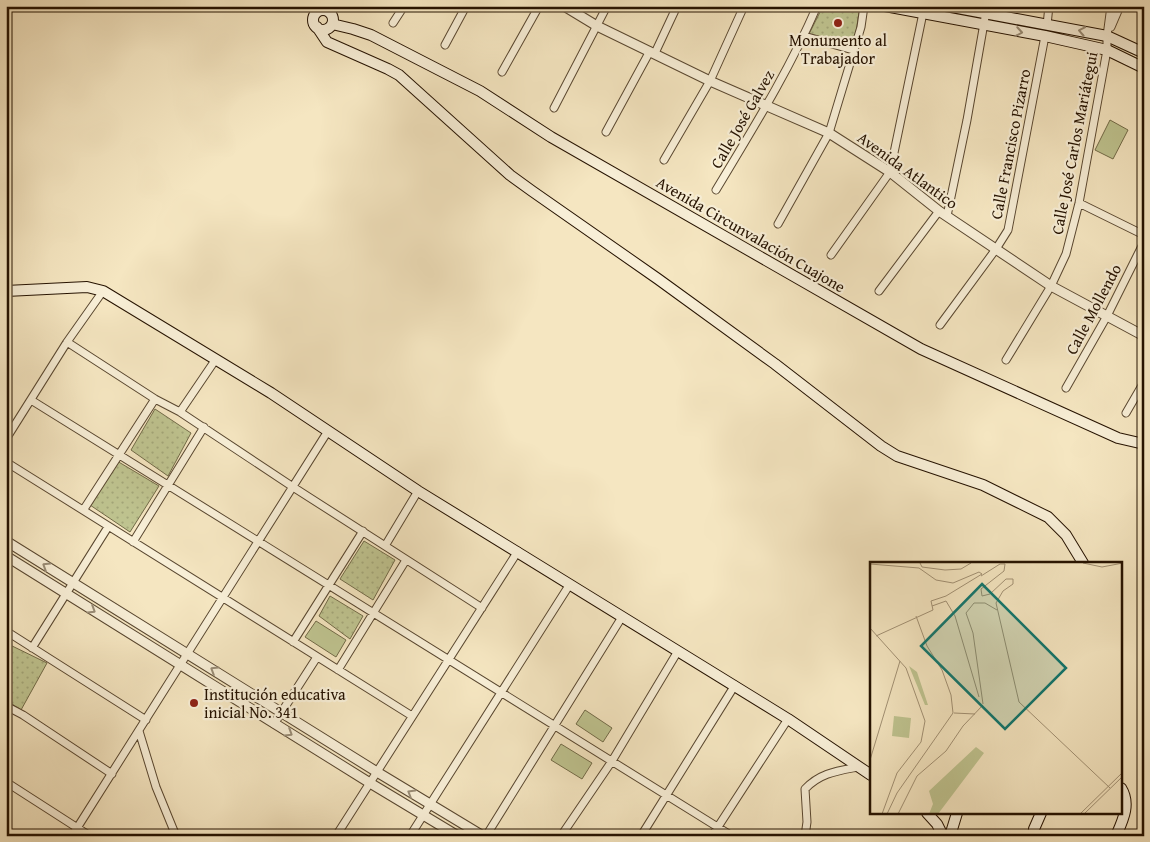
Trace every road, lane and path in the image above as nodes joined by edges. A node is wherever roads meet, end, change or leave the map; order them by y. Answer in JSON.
{"nodes":[{"id":1,"x":310,"y":6,"type":"edge"},
{"id":2,"x":404,"y":6,"type":"edge"},
{"id":3,"x":466,"y":6,"type":"edge"},
{"id":4,"x":539,"y":6,"type":"edge"},
{"id":5,"x":564,"y":6,"type":"edge"},
{"id":6,"x":608,"y":6,"type":"edge"},
{"id":7,"x":677,"y":6,"type":"edge"},
{"id":8,"x":744,"y":6,"type":"edge"},
{"id":9,"x":817,"y":6,"type":"edge"},
{"id":10,"x":864,"y":6,"type":"edge"},
{"id":11,"x":885,"y":6,"type":"edge"},
{"id":12,"x":947,"y":6,"type":"edge"},
{"id":13,"x":1049,"y":6,"type":"edge"},
{"id":14,"x":1111,"y":6,"type":"edge"},
{"id":15,"x":1120,"y":6,"type":"edge"},
{"id":16,"x":328,"y":10,"type":"edge"},
{"id":17,"x":986,"y":10,"type":"edge"},
{"id":18,"x":923,"y":13,"type":"junction"},
{"id":19,"x":393,"y":22,"type":"dead end"},
{"id":20,"x":315,"y":24,"type":"junction"},
{"id":21,"x":1048,"y":25,"type":"junction"},
{"id":22,"x":330,"y":26,"type":"junction"},
{"id":23,"x":597,"y":26,"type":"junction"},
{"id":24,"x":985,"y":26,"type":"junction"},
{"id":25,"x":353,"y":29,"type":"junction"},
{"id":26,"x":804,"y":36,"type":"junction"},
{"id":27,"x":1045,"y":36,"type":"junction"},
{"id":28,"x":1106,"y":36,"type":"junction"},
{"id":29,"x":445,"y":45,"type":"dead end"},
{"id":30,"x":337,"y":46,"type":"junction"},
{"id":31,"x":853,"y":50,"type":"junction"},
{"id":32,"x":1106,"y":50,"type":"junction"},
{"id":33,"x":653,"y":52,"type":"junction"},
{"id":34,"x":1144,"y":53,"type":"edge"},
{"id":35,"x":1144,"y":68,"type":"edge"},
{"id":36,"x":502,"y":72,"type":"dead end"},
{"id":37,"x":710,"y":81,"type":"junction"},
{"id":38,"x":767,"y":106,"type":"junction"},
{"id":39,"x":554,"y":108,"type":"dead end"},
{"id":40,"x":606,"y":132,"type":"dead end"},
{"id":41,"x":829,"y":132,"type":"junction"},
{"id":42,"x":664,"y":160,"type":"dead end"},
{"id":43,"x":890,"y":172,"type":"junction"},
{"id":44,"x":716,"y":190,"type":"dead end"},
{"id":45,"x":1078,"y":203,"type":"junction"},
{"id":46,"x":939,"y":211,"type":"junction"},
{"id":47,"x":947,"y":216,"type":"junction"},
{"id":48,"x":778,"y":224,"type":"dead end"},
{"id":49,"x":1144,"y":235,"type":"edge"},
{"id":50,"x":1144,"y":242,"type":"edge"},
{"id":51,"x":996,"y":250,"type":"junction"},
{"id":52,"x":831,"y":255,"type":"dead end"},
{"id":53,"x":1051,"y":286,"type":"junction"},
{"id":54,"x":6,"y":291,"type":"edge"},
{"id":55,"x":103,"y":291,"type":"junction"},
{"id":56,"x":879,"y":291,"type":"dead end"},
{"id":57,"x":1106,"y":316,"type":"junction"},
{"id":58,"x":940,"y":325,"type":"dead end"},
{"id":59,"x":1144,"y":336,"type":"edge"},
{"id":60,"x":67,"y":342,"type":"junction"},
{"id":61,"x":216,"y":360,"type":"junction"},
{"id":62,"x":1006,"y":360,"type":"dead end"},
{"id":63,"x":1144,"y":382,"type":"edge"},
{"id":64,"x":1066,"y":388,"type":"dead end"},
{"id":65,"x":155,"y":399,"type":"junction"},
{"id":66,"x":31,"y":400,"type":"junction"},
{"id":67,"x":180,"y":412,"type":"junction"},
{"id":68,"x":1126,"y":413,"type":"dead end"},
{"id":69,"x":204,"y":427,"type":"junction"},
{"id":70,"x":328,"y":431,"type":"junction"},
{"id":71,"x":6,"y":440,"type":"edge"},
{"id":72,"x":1144,"y":444,"type":"edge"},
{"id":73,"x":119,"y":455,"type":"junction"},
{"id":74,"x":6,"y":462,"type":"edge"},
{"id":75,"x":168,"y":486,"type":"junction"},
{"id":76,"x":293,"y":487,"type":"junction"},
{"id":77,"x":418,"y":491,"type":"junction"},
{"id":78,"x":84,"y":509,"type":"junction"},
{"id":79,"x":108,"y":527,"type":"junction"},
{"id":80,"x":363,"y":531,"type":"junction"},
{"id":81,"x":6,"y":541,"type":"edge"},
{"id":82,"x":133,"y":542,"type":"junction"},
{"id":83,"x":258,"y":542,"type":"junction"},
{"id":84,"x":385,"y":546,"type":"junction"},
{"id":85,"x":518,"y":551,"type":"junction"},
{"id":86,"x":6,"y":556,"type":"edge"},
{"id":87,"x":406,"y":560,"type":"junction"},
{"id":88,"x":1082,"y":562,"type":"edge"},
{"id":89,"x":73,"y":583,"type":"junction"},
{"id":90,"x":570,"y":584,"type":"junction"},
{"id":91,"x":328,"y":586,"type":"junction"},
{"id":92,"x":66,"y":594,"type":"junction"},
{"id":93,"x":223,"y":598,"type":"junction"},
{"id":94,"x":482,"y":608,"type":"junction"},
{"id":95,"x":373,"y":614,"type":"junction"},
{"id":96,"x":622,"y":617,"type":"junction"},
{"id":97,"x":6,"y":631,"type":"edge"},
{"id":98,"x":293,"y":642,"type":"junction"},
{"id":99,"x":32,"y":648,"type":"junction"},
{"id":100,"x":678,"y":651,"type":"junction"},
{"id":101,"x":188,"y":654,"type":"junction"},
{"id":102,"x":317,"y":657,"type":"junction"},
{"id":103,"x":448,"y":661,"type":"junction"},
{"id":104,"x":181,"y":665,"type":"junction"},
{"id":105,"x":338,"y":670,"type":"junction"},
{"id":106,"x":735,"y":685,"type":"junction"},
{"id":107,"x":501,"y":693,"type":"junction"},
{"id":108,"x":6,"y":706,"type":"edge"},
{"id":109,"x":282,"y":712,"type":"junction"},
{"id":110,"x":412,"y":716,"type":"junction"},
{"id":111,"x":788,"y":718,"type":"junction"},
{"id":112,"x":146,"y":720,"type":"junction"},
{"id":113,"x":274,"y":724,"type":"junction"},
{"id":114,"x":554,"y":725,"type":"junction"},
{"id":115,"x":139,"y":731,"type":"junction"},
{"id":116,"x":612,"y":761,"type":"junction"},
{"id":117,"x":870,"y":766,"type":"edge"},
{"id":118,"x":858,"y":767,"type":"junction"},
{"id":119,"x":377,"y":772,"type":"junction"},
{"id":120,"x":112,"y":774,"type":"junction"},
{"id":121,"x":870,"y":774,"type":"edge"},
{"id":122,"x":6,"y":782,"type":"edge"},
{"id":123,"x":370,"y":783,"type":"junction"},
{"id":124,"x":1122,"y":789,"type":"edge"},
{"id":125,"x":666,"y":796,"type":"junction"},
{"id":126,"x":430,"y":805,"type":"junction"},
{"id":127,"x":928,"y":814,"type":"edge"},
{"id":128,"x":957,"y":814,"type":"edge"},
{"id":129,"x":1040,"y":814,"type":"edge"},
{"id":130,"x":423,"y":815,"type":"junction"},
{"id":131,"x":717,"y":827,"type":"junction"},
{"id":132,"x":78,"y":828,"type":"junction"},
{"id":133,"x":72,"y":836,"type":"edge"},
{"id":134,"x":90,"y":836,"type":"edge"},
{"id":135,"x":176,"y":836,"type":"edge"},
{"id":136,"x":336,"y":836,"type":"edge"},
{"id":137,"x":410,"y":836,"type":"edge"},
{"id":138,"x":458,"y":836,"type":"edge"},
{"id":139,"x":485,"y":836,"type":"edge"},
{"id":140,"x":561,"y":836,"type":"edge"},
{"id":141,"x":642,"y":836,"type":"edge"},
{"id":142,"x":712,"y":836,"type":"edge"},
{"id":143,"x":732,"y":836,"type":"edge"},
{"id":144,"x":805,"y":836,"type":"edge"},
{"id":145,"x":943,"y":836,"type":"edge"},
{"id":146,"x":950,"y":836,"type":"edge"},
{"id":147,"x":1033,"y":836,"type":"edge"},
{"id":148,"x":1116,"y":836,"type":"edge"}],
"edges":[{"from":1,"to":20,"type":"main road"},
{"from":2,"to":19,"type":"street"},
{"from":3,"to":29,"type":"street"},
{"from":4,"to":36,"type":"street"},
{"from":5,"to":23,"type":"street","name":"Avenida Atlantico"},
{"from":6,"to":23,"type":"street"},
{"from":7,"to":33,"type":"street"},
{"from":8,"to":37,"type":"street"},
{"from":9,"to":26,"type":"street","name":"Calle José Galvez"},
{"from":10,"to":31,"type":"street"},
{"from":11,"to":18,"type":"main road"},
{"from":12,"to":17,"type":"main road"},
{"from":13,"to":21,"type":"street"},
{"from":14,"to":28,"type":"street","name":"Calle José Carlos Mariátegui"},
{"from":15,"to":28,"type":"street"},
{"from":16,"to":20,"type":"main road"},
{"from":16,"to":22,"type":"main road"},
{"from":16,"to":25,"type":"main road","name":"Avenida Circunvalación Cuajone"},
{"from":17,"to":21,"type":"main road"},
{"from":17,"to":24,"type":"street"},
{"from":18,"to":24,"type":"main road"},
{"from":18,"to":43,"type":"street"},
{"from":20,"to":22,"type":"main road"},
{"from":20,"to":30,"type":"main road"},
{"from":28,"to":21,"type":"main road","one_way":true},
{"from":22,"to":25,"type":"main road","name":"Avenida Circunvalación Cuajone"},
{"from":22,"to":30,"type":"main road"},
{"from":23,"to":33,"type":"street","name":"Avenida Atlantico"},
{"from":23,"to":39,"type":"street"},
{"from":24,"to":27,"type":"main road","one_way":true},
{"from":24,"to":47,"type":"street"},
{"from":25,"to":72,"type":"main road","name":"Avenida Circunvalación Cuajone"},
{"from":26,"to":31,"type":"street"},
{"from":26,"to":38,"type":"street","name":"Calle José Galvez"},
{"from":27,"to":32,"type":"main road"},
{"from":27,"to":51,"type":"street","name":"Calle Francisco Pizarro"},
{"from":28,"to":32,"type":"street","name":"Calle José Carlos Mariátegui"},
{"from":28,"to":34,"type":"main road"},
{"from":30,"to":88,"type":"main road"},
{"from":31,"to":41,"type":"street"},
{"from":32,"to":35,"type":"main road"},
{"from":32,"to":45,"type":"street","name":"Calle José Carlos Mariátegui"},
{"from":33,"to":37,"type":"street","name":"Avenida Atlantico"},
{"from":33,"to":40,"type":"street"},
{"from":37,"to":38,"type":"street","name":"Avenida Atlantico"},
{"from":37,"to":42,"type":"street"},
{"from":38,"to":41,"type":"street","name":"Avenida Atlantico"},
{"from":38,"to":44,"type":"street","name":"Calle José Galvez"},
{"from":41,"to":43,"type":"street","name":"Avenida Atlantico"},
{"from":41,"to":48,"type":"street"},
{"from":43,"to":46,"type":"street","name":"Avenida Atlantico"},
{"from":43,"to":52,"type":"street"},
{"from":45,"to":49,"type":"street"},
{"from":45,"to":53,"type":"street","name":"Calle José Carlos Mariátegui"},
{"from":46,"to":47,"type":"street","name":"Avenida Atlantico"},
{"from":46,"to":56,"type":"street"},
{"from":47,"to":51,"type":"street","name":"Avenida Atlantico"},
{"from":50,"to":57,"type":"street","name":"Calle Mollendo"},
{"from":51,"to":53,"type":"street","name":"Avenida Atlantico"},
{"from":51,"to":58,"type":"street","name":"Calle Francisco Pizarro"},
{"from":53,"to":57,"type":"street","name":"Avenida Atlantico"},
{"from":53,"to":62,"type":"street","name":"Calle José Carlos Mariátegui"},
{"from":54,"to":55,"type":"main road"},
{"from":55,"to":60,"type":"street"},
{"from":55,"to":61,"type":"main road"},
{"from":57,"to":59,"type":"street","name":"Avenida Atlantico"},
{"from":57,"to":64,"type":"street","name":"Calle Mollendo"},
{"from":60,"to":65,"type":"street"},
{"from":60,"to":66,"type":"street"},
{"from":61,"to":67,"type":"street"},
{"from":61,"to":70,"type":"main road"},
{"from":63,"to":68,"type":"street"},
{"from":65,"to":67,"type":"street"},
{"from":65,"to":73,"type":"street"},
{"from":66,"to":71,"type":"street"},
{"from":66,"to":73,"type":"street"},
{"from":67,"to":69,"type":"street"},
{"from":69,"to":75,"type":"street"},
{"from":69,"to":76,"type":"street"},
{"from":70,"to":76,"type":"street"},
{"from":70,"to":77,"type":"main road"},
{"from":73,"to":75,"type":"street"},
{"from":73,"to":78,"type":"street"},
{"from":74,"to":78,"type":"street"},
{"from":75,"to":82,"type":"street"},
{"from":75,"to":83,"type":"street"},
{"from":76,"to":80,"type":"street"},
{"from":76,"to":83,"type":"street"},
{"from":77,"to":84,"type":"street"},
{"from":77,"to":85,"type":"main road"},
{"from":78,"to":79,"type":"street"},
{"from":79,"to":82,"type":"street"},
{"from":79,"to":89,"type":"street"},
{"from":80,"to":84,"type":"street"},
{"from":80,"to":91,"type":"street"},
{"from":89,"to":81,"type":"street","one_way":true},
{"from":82,"to":93,"type":"street"},
{"from":83,"to":91,"type":"street"},
{"from":83,"to":93,"type":"street"},
{"from":84,"to":87,"type":"street"},
{"from":85,"to":90,"type":"main road"},
{"from":85,"to":94,"type":"street"},
{"from":86,"to":92,"type":"street"},
{"from":87,"to":94,"type":"street"},
{"from":87,"to":95,"type":"street"},
{"from":89,"to":92,"type":"street"},
{"from":89,"to":101,"type":"street"},
{"from":90,"to":96,"type":"main road"},
{"from":90,"to":107,"type":"street"},
{"from":91,"to":95,"type":"street"},
{"from":91,"to":98,"type":"street"},
{"from":92,"to":99,"type":"street"},
{"from":92,"to":104,"type":"street","one_way":true},
{"from":93,"to":98,"type":"street"},
{"from":93,"to":101,"type":"street"},
{"from":94,"to":103,"type":"street"},
{"from":95,"to":103,"type":"street"},
{"from":95,"to":105,"type":"street"},
{"from":96,"to":100,"type":"main road"},
{"from":96,"to":114,"type":"street"},
{"from":97,"to":99,"type":"street"},
{"from":98,"to":102,"type":"street"},
{"from":99,"to":112,"type":"street"},
{"from":100,"to":106,"type":"main road"},
{"from":100,"to":116,"type":"street"},
{"from":101,"to":104,"type":"street"},
{"from":109,"to":101,"type":"street","one_way":true},
{"from":102,"to":105,"type":"street"},
{"from":102,"to":109,"type":"street"},
{"from":103,"to":107,"type":"street"},
{"from":103,"to":110,"type":"street"},
{"from":104,"to":112,"type":"street"},
{"from":104,"to":113,"type":"street"},
{"from":105,"to":110,"type":"street"},
{"from":106,"to":111,"type":"main road"},
{"from":106,"to":125,"type":"street"},
{"from":107,"to":114,"type":"street"},
{"from":107,"to":126,"type":"street"},
{"from":108,"to":120,"type":"street"},
{"from":109,"to":113,"type":"street"},
{"from":109,"to":119,"type":"street"},
{"from":110,"to":119,"type":"street"},
{"from":111,"to":118,"type":"main road"},
{"from":111,"to":131,"type":"street"},
{"from":112,"to":115,"type":"street"},
{"from":113,"to":123,"type":"street","one_way":true},
{"from":114,"to":116,"type":"street"},
{"from":114,"to":139,"type":"street"},
{"from":115,"to":120,"type":"street"},
{"from":115,"to":135,"type":"street"},
{"from":116,"to":125,"type":"street"},
{"from":116,"to":140,"type":"street"},
{"from":117,"to":118,"type":"main road"},
{"from":118,"to":121,"type":"main road"},
{"from":118,"to":144,"type":"street"},
{"from":119,"to":123,"type":"street"},
{"from":126,"to":119,"type":"street","one_way":true},
{"from":120,"to":132,"type":"street"},
{"from":122,"to":132,"type":"street"},
{"from":123,"to":130,"type":"street"},
{"from":123,"to":136,"type":"street"},
{"from":124,"to":148,"type":"main road"},
{"from":125,"to":131,"type":"street"},
{"from":125,"to":141,"type":"street"},
{"from":126,"to":130,"type":"street"},
{"from":126,"to":139,"type":"street"},
{"from":127,"to":145,"type":"main road"},
{"from":128,"to":146,"type":"main road"},
{"from":129,"to":147,"type":"main road"},
{"from":130,"to":137,"type":"street"},
{"from":130,"to":138,"type":"street"},
{"from":131,"to":142,"type":"street"},
{"from":131,"to":143,"type":"street"},
{"from":132,"to":133,"type":"street"},
{"from":132,"to":134,"type":"street"}]}
